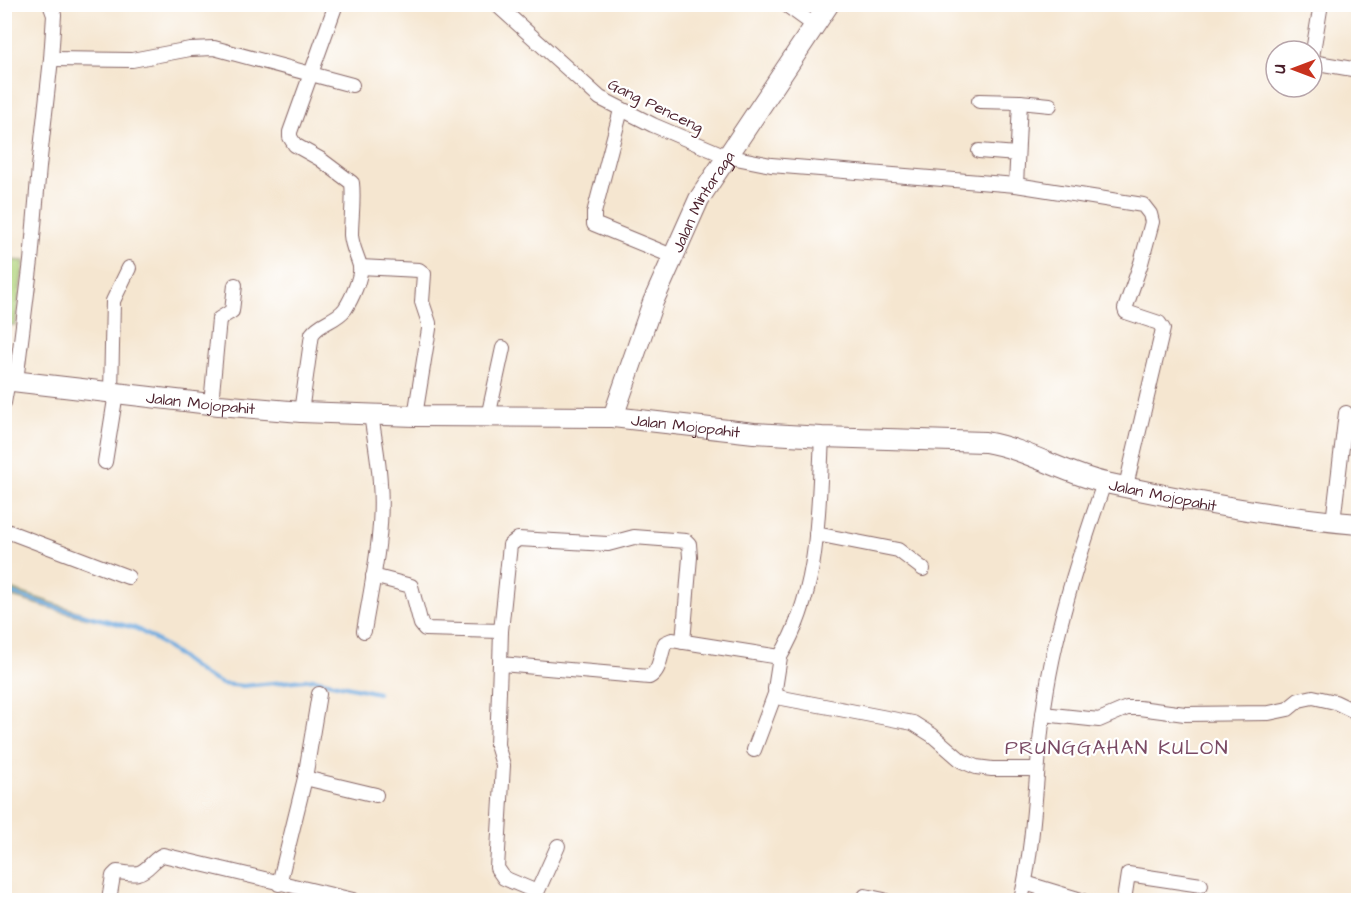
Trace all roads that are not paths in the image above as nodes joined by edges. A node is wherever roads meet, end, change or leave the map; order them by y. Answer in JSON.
{"nodes":[{"id":1,"x":50,"y":4,"type":"edge"},
{"id":2,"x":336,"y":4,"type":"edge"},
{"id":3,"x":785,"y":4,"type":"edge"},
{"id":4,"x":828,"y":4,"type":"edge"},
{"id":5,"x":1318,"y":5,"type":"edge"},
{"id":6,"x":502,"y":7,"type":"edge"},
{"id":7,"x":814,"y":25,"type":"junction"},
{"id":8,"x":1314,"y":39,"type":"edge"},
{"id":9,"x":51,"y":59,"type":"junction"},
{"id":10,"x":1324,"y":64,"type":"edge"},
{"id":11,"x":1359,"y":70,"type":"edge"},
{"id":12,"x":310,"y":73,"type":"junction"},
{"id":13,"x":352,"y":85,"type":"dead end"},
{"id":14,"x":979,"y":101,"type":"dead end"},
{"id":15,"x":1020,"y":102,"type":"junction"},
{"id":16,"x":1050,"y":105,"type":"dead end"},
{"id":17,"x":621,"y":110,"type":"junction"},
{"id":18,"x":979,"y":151,"type":"dead end"},
{"id":19,"x":1017,"y":154,"type":"junction"},
{"id":20,"x":726,"y":156,"type":"junction"},
{"id":21,"x":1016,"y":185,"type":"junction"},
{"id":22,"x":672,"y":256,"type":"junction"},
{"id":23,"x":360,"y":267,"type":"junction"},
{"id":24,"x":129,"y":268,"type":"dead end"},
{"id":25,"x":235,"y":285,"type":"dead end"},
{"id":26,"x":502,"y":348,"type":"dead end"},
{"id":27,"x":9,"y":380,"type":"edge"},
{"id":28,"x":113,"y":393,"type":"junction"},
{"id":29,"x":4,"y":403,"type":"edge"},
{"id":30,"x":211,"y":404,"type":"junction"},
{"id":31,"x":301,"y":412,"type":"junction"},
{"id":32,"x":1346,"y":413,"type":"dead end"},
{"id":33,"x":371,"y":414,"type":"junction"},
{"id":34,"x":415,"y":416,"type":"junction"},
{"id":35,"x":488,"y":417,"type":"junction"},
{"id":36,"x":613,"y":417,"type":"junction"},
{"id":37,"x":822,"y":437,"type":"junction"},
{"id":38,"x":105,"y":462,"type":"dead end"},
{"id":39,"x":1104,"y":483,"type":"junction"},
{"id":40,"x":1126,"y":486,"type":"junction"},
{"id":41,"x":1333,"y":522,"type":"junction"},
{"id":42,"x":1359,"y":524,"type":"edge"},
{"id":43,"x":4,"y":530,"type":"edge"},
{"id":44,"x":816,"y":534,"type":"junction"},
{"id":45,"x":923,"y":569,"type":"dead end"},
{"id":46,"x":373,"y":576,"type":"junction"},
{"id":47,"x":128,"y":577,"type":"dead end"},
{"id":48,"x":364,"y":630,"type":"dead end"},
{"id":49,"x":501,"y":631,"type":"junction"},
{"id":50,"x":683,"y":642,"type":"junction"},
{"id":51,"x":780,"y":657,"type":"junction"},
{"id":52,"x":500,"y":664,"type":"junction"},
{"id":53,"x":319,"y":694,"type":"dead end"},
{"id":54,"x":775,"y":694,"type":"junction"},
{"id":55,"x":1359,"y":712,"type":"edge"},
{"id":56,"x":1043,"y":714,"type":"junction"},
{"id":57,"x":754,"y":750,"type":"dead end"},
{"id":58,"x":1037,"y":769,"type":"junction"},
{"id":59,"x":305,"y":778,"type":"junction"},
{"id":60,"x":376,"y":795,"type":"dead end"},
{"id":61,"x":558,"y":846,"type":"dead end"},
{"id":62,"x":1025,"y":883,"type":"junction"},
{"id":63,"x":279,"y":884,"type":"junction"},
{"id":64,"x":1202,"y":885,"type":"dead end"},
{"id":65,"x":535,"y":896,"type":"edge"},
{"id":66,"x":865,"y":896,"type":"dead end"},
{"id":67,"x":109,"y":900,"type":"edge"},
{"id":68,"x":353,"y":900,"type":"edge"},
{"id":69,"x":884,"y":900,"type":"edge"},
{"id":70,"x":1021,"y":900,"type":"edge"},
{"id":71,"x":1081,"y":900,"type":"edge"},
{"id":72,"x":1124,"y":900,"type":"edge"}],
"edges":[{"from":1,"to":9,"type":"street"},
{"from":2,"to":12,"type":"street"},
{"from":3,"to":7,"type":"street"},
{"from":4,"to":7,"type":"street","name":"Jalan Mintaraga"},
{"from":5,"to":8,"type":"street"},
{"from":6,"to":17,"type":"street","name":"Gang Penceng"},
{"from":7,"to":20,"type":"street","name":"Jalan Mintaraga"},
{"from":9,"to":12,"type":"street"},
{"from":9,"to":27,"type":"street"},
{"from":10,"to":11,"type":"street"},
{"from":12,"to":13,"type":"street"},
{"from":12,"to":23,"type":"street"},
{"from":14,"to":15,"type":"street"},
{"from":15,"to":16,"type":"street"},
{"from":15,"to":19,"type":"street"},
{"from":17,"to":20,"type":"street","name":"Gang Penceng"},
{"from":17,"to":22,"type":"street"},
{"from":18,"to":19,"type":"street"},
{"from":19,"to":21,"type":"street"},
{"from":20,"to":21,"type":"street","name":"Gang Penceng"},
{"from":20,"to":22,"type":"street","name":"Jalan Mintaraga"},
{"from":21,"to":40,"type":"street","name":"Gang Penceng"},
{"from":22,"to":36,"type":"street","name":"Jalan Mintaraga"},
{"from":23,"to":31,"type":"street"},
{"from":23,"to":34,"type":"street"},
{"from":24,"to":28,"type":"street"},
{"from":25,"to":30,"type":"street"},
{"from":26,"to":35,"type":"street"},
{"from":27,"to":28,"type":"street","name":"Jalan Mojopahit"},
{"from":27,"to":29,"type":"street"},
{"from":28,"to":30,"type":"street","name":"Jalan Mojopahit"},
{"from":28,"to":38,"type":"street"},
{"from":30,"to":31,"type":"street","name":"Jalan Mojopahit"},
{"from":31,"to":33,"type":"street","name":"Jalan Mojopahit"},
{"from":32,"to":41,"type":"street"},
{"from":33,"to":34,"type":"street","name":"Jalan Mojopahit"},
{"from":33,"to":46,"type":"street"},
{"from":34,"to":35,"type":"street","name":"Jalan Mojopahit"},
{"from":35,"to":36,"type":"street","name":"Jalan Mojopahit"},
{"from":36,"to":37,"type":"street","name":"Jalan Mojopahit"},
{"from":37,"to":39,"type":"street","name":"Jalan Mojopahit"},
{"from":37,"to":44,"type":"street"},
{"from":39,"to":40,"type":"street","name":"Jalan Mojopahit"},
{"from":39,"to":56,"type":"street"},
{"from":40,"to":41,"type":"street","name":"Jalan Mojopahit"},
{"from":41,"to":42,"type":"street","name":"Jalan Mojopahit"},
{"from":43,"to":47,"type":"street"},
{"from":44,"to":45,"type":"street"},
{"from":44,"to":51,"type":"street"},
{"from":46,"to":48,"type":"street"},
{"from":46,"to":49,"type":"street"},
{"from":49,"to":50,"type":"street"},
{"from":49,"to":52,"type":"street"},
{"from":50,"to":51,"type":"street"},
{"from":50,"to":52,"type":"street"},
{"from":51,"to":54,"type":"street"},
{"from":52,"to":65,"type":"street"},
{"from":53,"to":59,"type":"street"},
{"from":54,"to":57,"type":"street"},
{"from":54,"to":58,"type":"street"},
{"from":55,"to":56,"type":"street"},
{"from":56,"to":58,"type":"street"},
{"from":58,"to":62,"type":"street"},
{"from":59,"to":60,"type":"street"},
{"from":59,"to":63,"type":"street"},
{"from":61,"to":65,"type":"street"},
{"from":62,"to":70,"type":"street"},
{"from":62,"to":71,"type":"street"},
{"from":63,"to":67,"type":"street"},
{"from":63,"to":68,"type":"street"},
{"from":64,"to":72,"type":"street"},
{"from":66,"to":69,"type":"street"}]}
